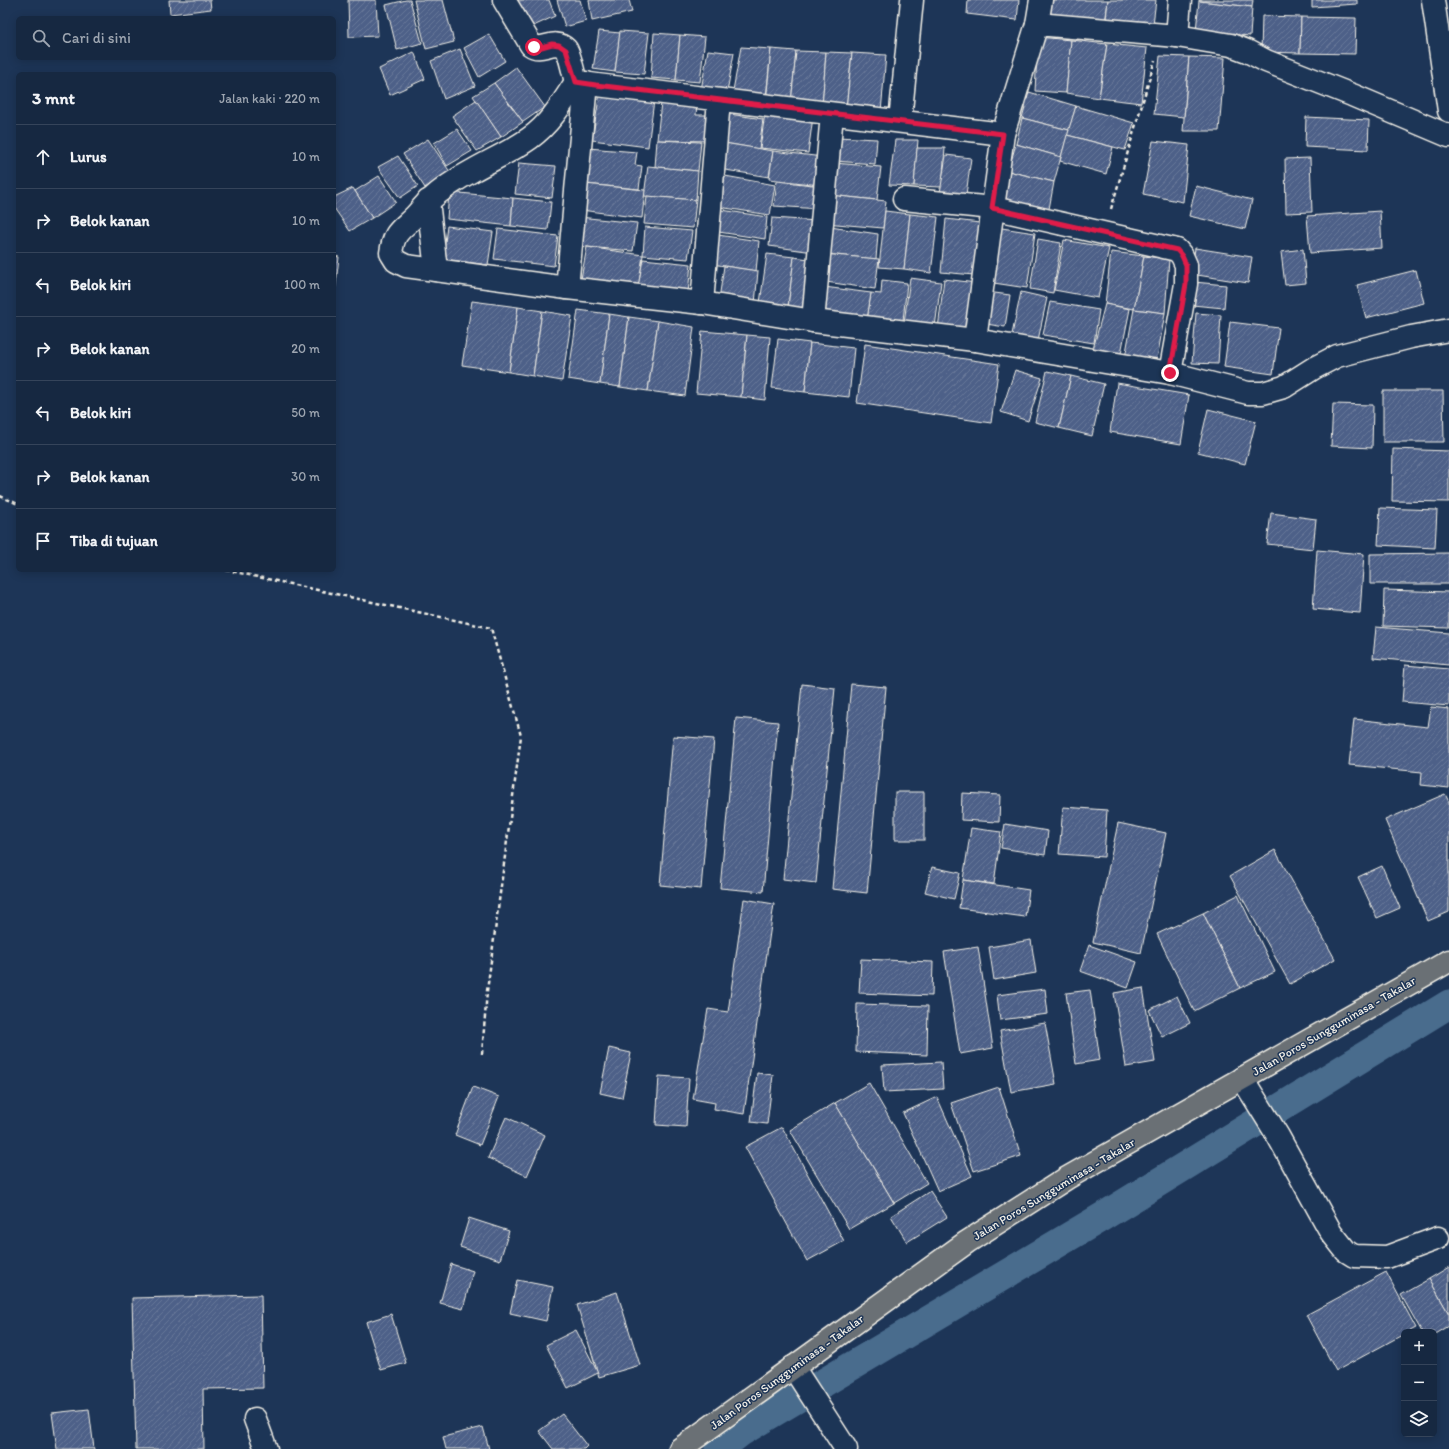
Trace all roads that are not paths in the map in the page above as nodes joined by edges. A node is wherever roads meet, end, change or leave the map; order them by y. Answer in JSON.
{"nodes":[{"id":1,"x":504,"y":0,"type":"edge"},
{"id":2,"x":912,"y":0,"type":"edge"},
{"id":3,"x":1041,"y":0,"type":"edge"},
{"id":4,"x":1180,"y":0,"type":"edge"},
{"id":5,"x":1432,"y":0,"type":"edge"},
{"id":6,"x":1037,"y":24,"type":"junction"},
{"id":7,"x":1170,"y":35,"type":"junction"},
{"id":8,"x":581,"y":83,"type":"junction"},
{"id":9,"x":719,"y":100,"type":"junction"},
{"id":10,"x":1449,"y":111,"type":"edge"},
{"id":11,"x":832,"y":114,"type":"junction"},
{"id":12,"x":900,"y":121,"type":"junction"},
{"id":13,"x":1003,"y":134,"type":"junction"},
{"id":14,"x":1449,"y":136,"type":"edge"},
{"id":15,"x":904,"y":199,"type":"dead end"},
{"id":16,"x":428,"y":201,"type":"junction"},
{"id":17,"x":992,"y":208,"type":"junction"},
{"id":18,"x":436,"y":270,"type":"junction"},
{"id":19,"x":567,"y":288,"type":"junction"},
{"id":20,"x":702,"y":303,"type":"junction"},
{"id":21,"x":813,"y":321,"type":"junction"},
{"id":22,"x":1449,"y":330,"type":"edge"},
{"id":23,"x":975,"y":340,"type":"junction"},
{"id":24,"x":1170,"y":373,"type":"junction"},
{"id":25,"x":1449,"y":960,"type":"edge"},
{"id":26,"x":1242,"y":1078,"type":"junction"},
{"id":27,"x":1438,"y":1238,"type":"dead end"},
{"id":28,"x":793,"y":1367,"type":"junction"},
{"id":29,"x":254,"y":1420,"type":"dead end"},
{"id":30,"x":841,"y":1441,"type":"edge"},
{"id":31,"x":690,"y":1446,"type":"edge"},
{"id":32,"x":266,"y":1449,"type":"edge"}],
"edges":[{"from":1,"to":8,"type":"street"},
{"from":2,"to":12,"type":"street"},
{"from":3,"to":6,"type":"street"},
{"from":4,"to":7,"type":"street"},
{"from":5,"to":10,"type":"street"},
{"from":6,"to":7,"type":"street"},
{"from":6,"to":13,"type":"street"},
{"from":7,"to":14,"type":"street"},
{"from":8,"to":9,"type":"street"},
{"from":8,"to":16,"type":"street"},
{"from":8,"to":19,"type":"street"},
{"from":9,"to":11,"type":"street"},
{"from":9,"to":20,"type":"street"},
{"from":11,"to":12,"type":"street"},
{"from":11,"to":21,"type":"street"},
{"from":12,"to":13,"type":"street"},
{"from":13,"to":17,"type":"street"},
{"from":15,"to":17,"type":"street"},
{"from":16,"to":18,"type":"street"},
{"from":16,"to":18,"type":"street"},
{"from":17,"to":23,"type":"street"},
{"from":17,"to":24,"type":"street"},
{"from":18,"to":19,"type":"street"},
{"from":19,"to":20,"type":"street"},
{"from":20,"to":21,"type":"street"},
{"from":21,"to":23,"type":"street"},
{"from":22,"to":24,"type":"street"},
{"from":23,"to":24,"type":"street"},
{"from":25,"to":26,"type":"highway","name":"Jalan Poros Sungguminasa - Takalar"},
{"from":26,"to":27,"type":"street"},
{"from":26,"to":28,"type":"highway","name":"Jalan Poros Sungguminasa - Takalar"},
{"from":28,"to":30,"type":"street"},
{"from":28,"to":31,"type":"highway","name":"Jalan Poros Sungguminasa - Takalar"},
{"from":29,"to":32,"type":"street"}]}
